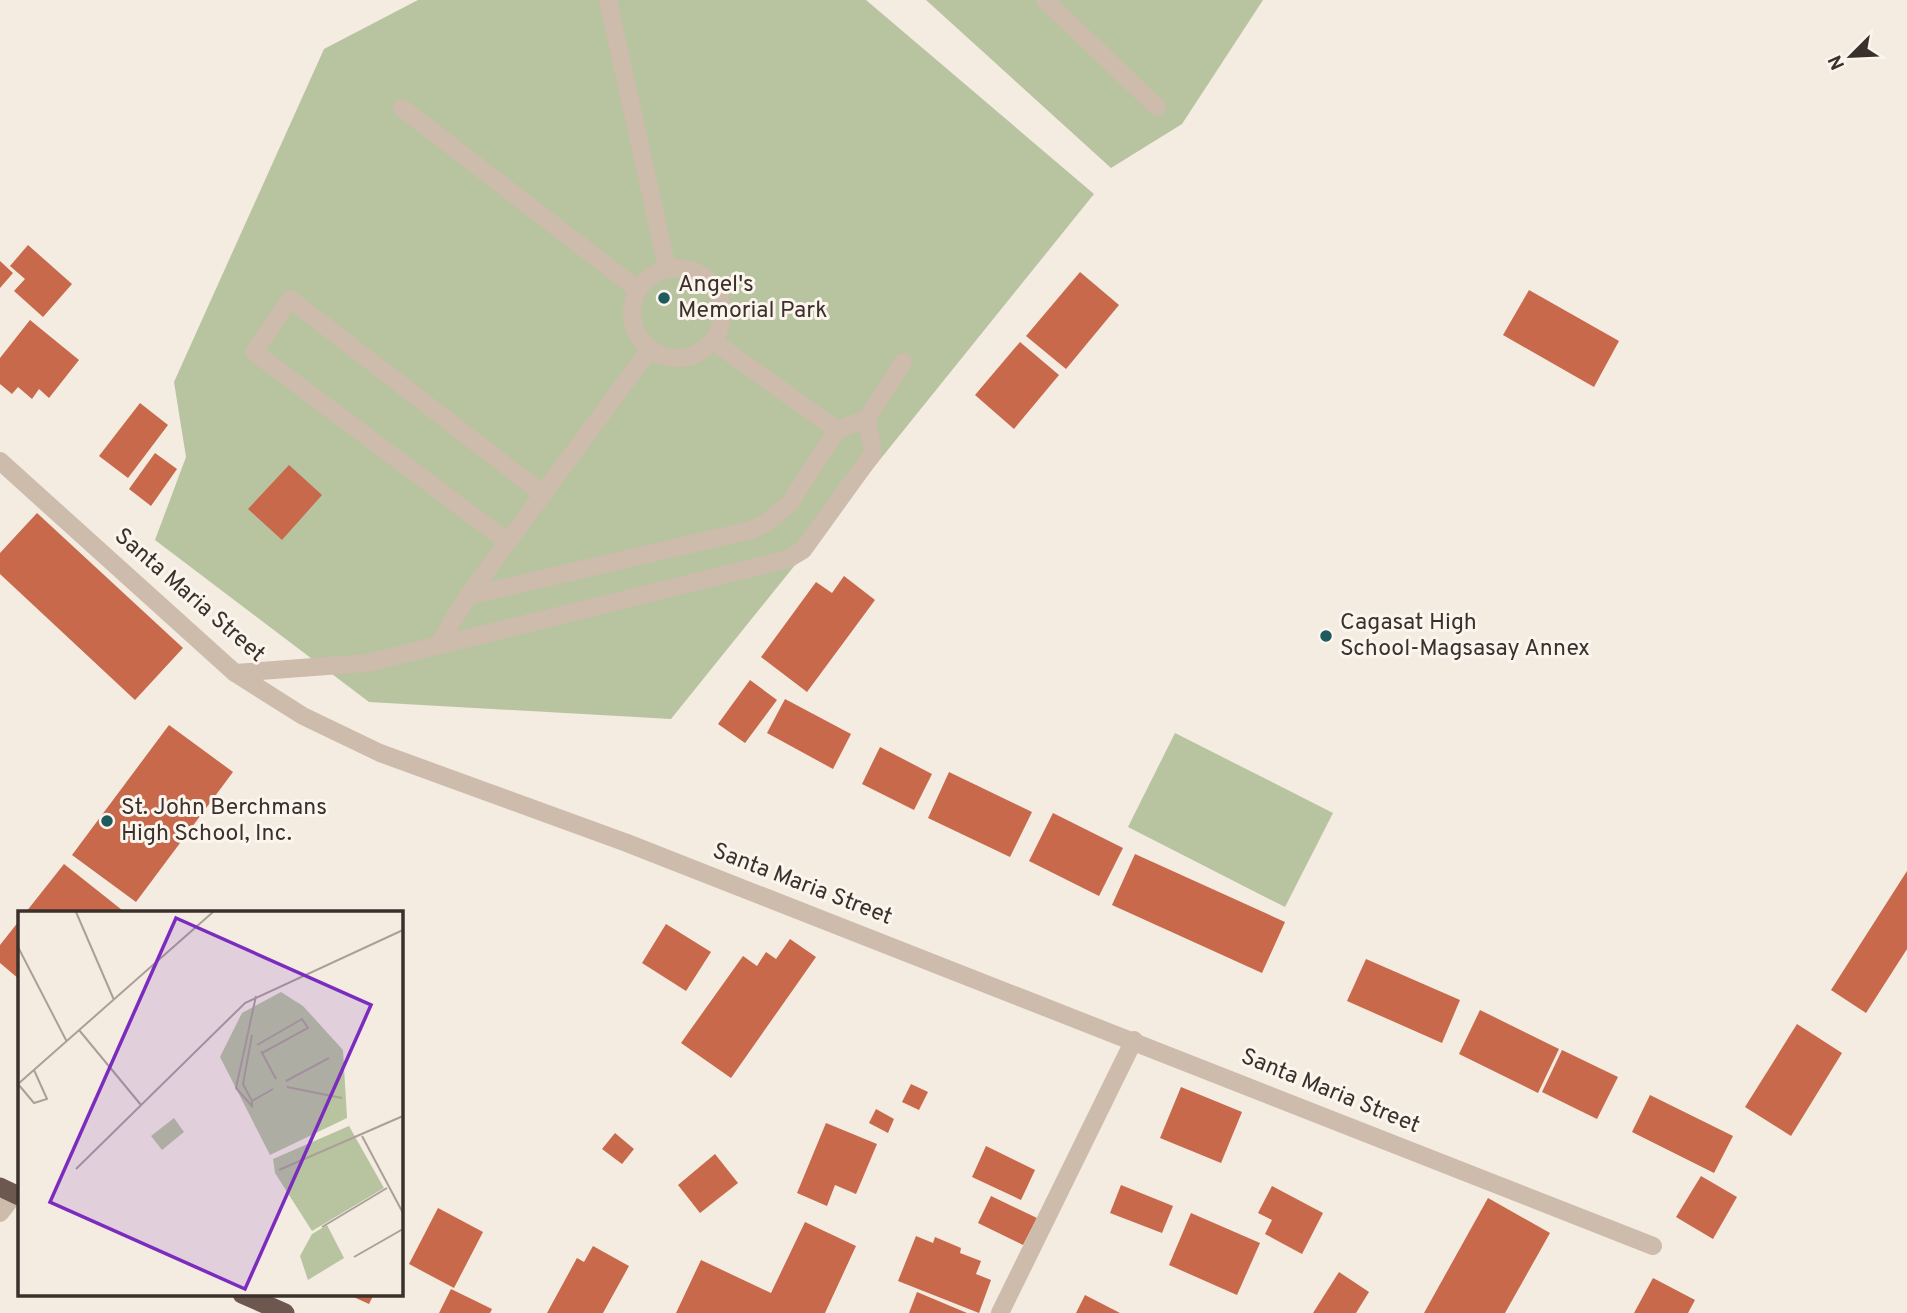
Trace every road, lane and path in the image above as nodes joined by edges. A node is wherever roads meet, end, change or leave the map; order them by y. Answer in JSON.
{"nodes":[{"id":1,"x":608,"y":0,"type":"edge"},
{"id":2,"x":1045,"y":0,"type":"edge"},
{"id":3,"x":1157,"y":107,"type":"dead end"},
{"id":4,"x":402,"y":108,"type":"dead end"},
{"id":5,"x":667,"y":268,"type":"junction"},
{"id":6,"x":637,"y":289,"type":"junction"},
{"id":7,"x":713,"y":341,"type":"junction"},
{"id":8,"x":649,"y":351,"type":"junction"},
{"id":9,"x":903,"y":362,"type":"dead end"},
{"id":10,"x":867,"y":419,"type":"junction"},
{"id":11,"x":837,"y":429,"type":"junction"},
{"id":12,"x":0,"y":461,"type":"edge"},
{"id":13,"x":543,"y":494,"type":"junction"},
{"id":14,"x":508,"y":542,"type":"junction"},
{"id":15,"x":468,"y":596,"type":"junction"},
{"id":16,"x":438,"y":646,"type":"junction"},
{"id":17,"x":235,"y":673,"type":"junction"},
{"id":18,"x":1134,"y":1040,"type":"junction"},
{"id":19,"x":11,"y":1192,"type":"edge"},
{"id":20,"x":0,"y":1213,"type":"edge"},
{"id":21,"x":1653,"y":1246,"type":"dead end"},
{"id":22,"x":247,"y":1296,"type":"edge"},
{"id":23,"x":285,"y":1313,"type":"edge"},
{"id":24,"x":1000,"y":1313,"type":"edge"}],
"edges":[{"from":1,"to":5,"type":"street"},
{"from":2,"to":3,"type":"street"},
{"from":4,"to":6,"type":"street"},
{"from":5,"to":6,"type":"street"},
{"from":5,"to":7,"type":"street"},
{"from":6,"to":8,"type":"street"},
{"from":7,"to":8,"type":"street"},
{"from":7,"to":11,"type":"street"},
{"from":8,"to":13,"type":"street"},
{"from":9,"to":10,"type":"street"},
{"from":10,"to":11,"type":"street"},
{"from":10,"to":16,"type":"street"},
{"from":11,"to":15,"type":"street"},
{"from":12,"to":17,"type":"street","name":"Santa Maria Street"},
{"from":13,"to":14,"type":"street"},
{"from":13,"to":14,"type":"street"},
{"from":14,"to":15,"type":"street"},
{"from":15,"to":16,"type":"street"},
{"from":16,"to":17,"type":"street"},
{"from":17,"to":18,"type":"street","name":"Santa Maria Street"},
{"from":18,"to":21,"type":"street","name":"Santa Maria Street"},
{"from":18,"to":24,"type":"street"},
{"from":19,"to":20,"type":"street"},
{"from":22,"to":23,"type":"highway"}]}
